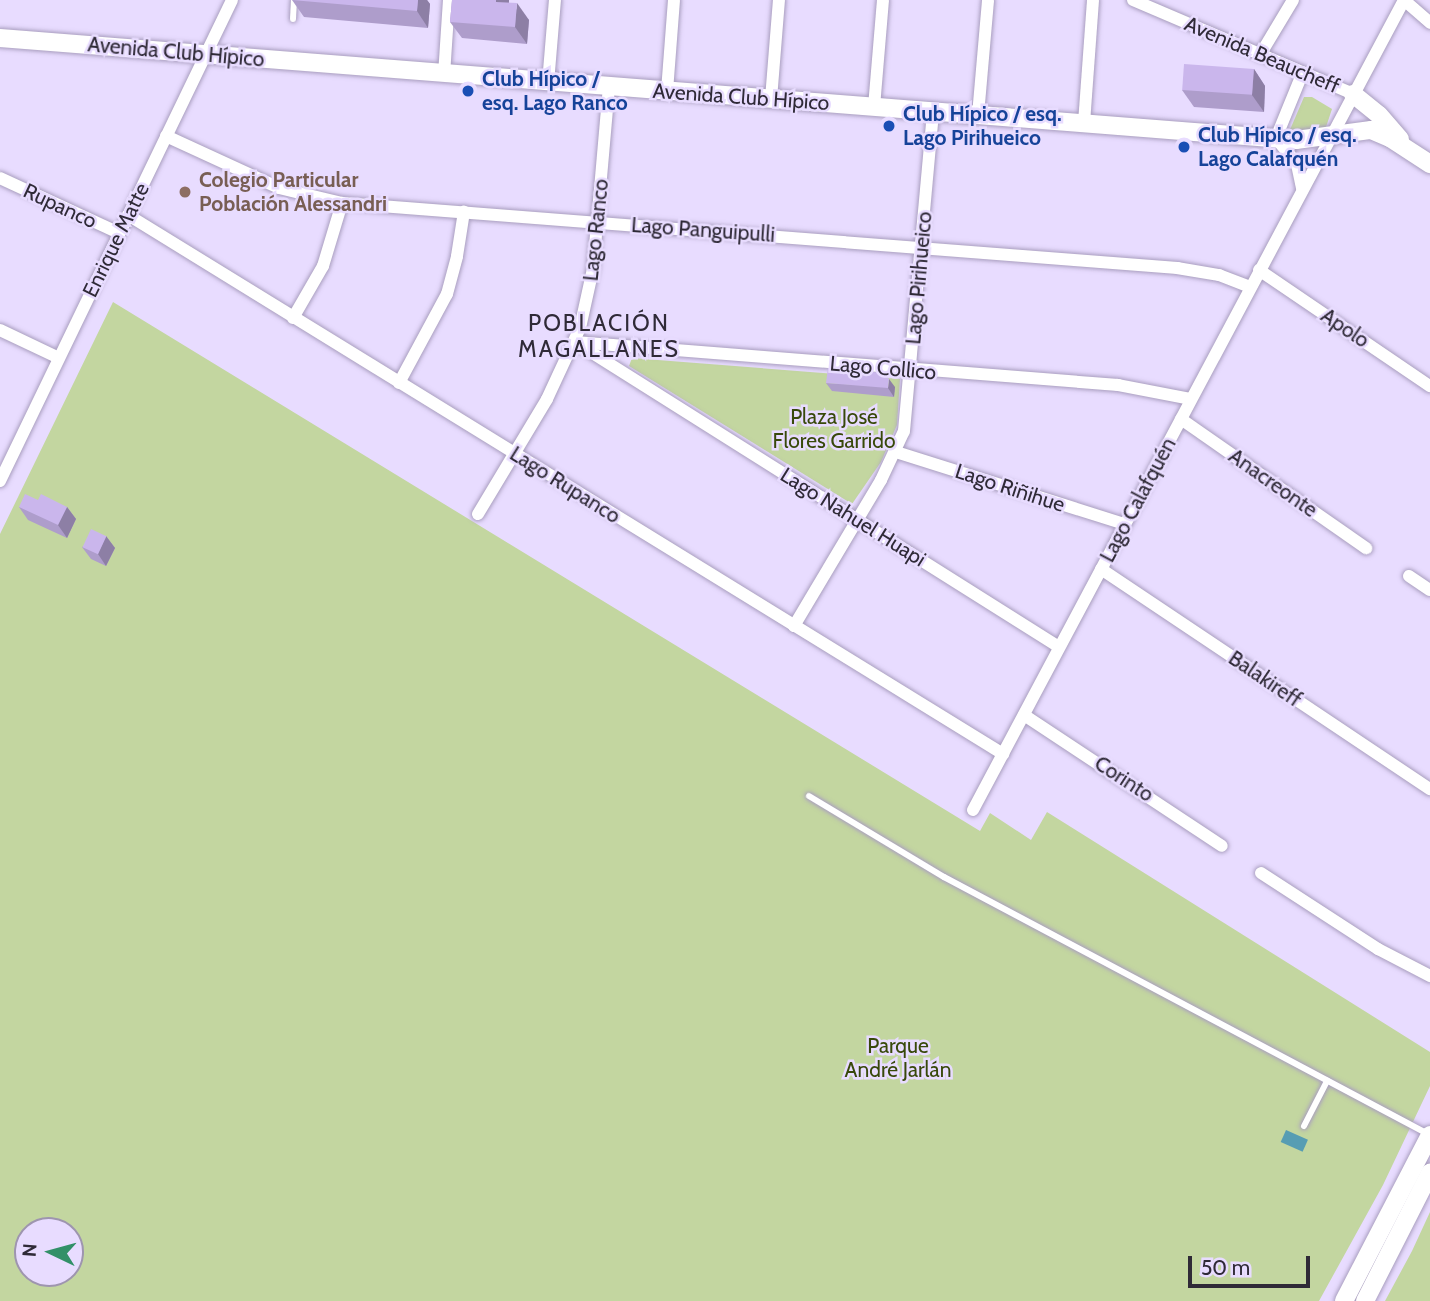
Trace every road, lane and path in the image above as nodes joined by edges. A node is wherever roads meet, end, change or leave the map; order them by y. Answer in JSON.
{"nodes":[{"id":1,"x":232,"y":0,"type":"edge"},
{"id":2,"x":294,"y":0,"type":"edge"},
{"id":3,"x":449,"y":0,"type":"edge"},
{"id":4,"x":555,"y":0,"type":"edge"},
{"id":5,"x":674,"y":0,"type":"edge"},
{"id":6,"x":779,"y":0,"type":"edge"},
{"id":7,"x":883,"y":0,"type":"edge"},
{"id":8,"x":988,"y":0,"type":"edge"},
{"id":9,"x":1093,"y":0,"type":"edge"},
{"id":10,"x":1133,"y":0,"type":"edge"},
{"id":11,"x":1293,"y":0,"type":"edge"},
{"id":12,"x":1404,"y":0,"type":"edge"},
{"id":13,"x":293,"y":19,"type":"edge"},
{"id":14,"x":1430,"y":23,"type":"edge"},
{"id":15,"x":0,"y":38,"type":"edge"},
{"id":16,"x":206,"y":53,"type":"junction"},
{"id":17,"x":1260,"y":55,"type":"junction"},
{"id":18,"x":1303,"y":72,"type":"junction"},
{"id":19,"x":444,"y":75,"type":"junction"},
{"id":20,"x":548,"y":83,"type":"junction"},
{"id":21,"x":609,"y":87,"type":"junction"},
{"id":22,"x":667,"y":91,"type":"junction"},
{"id":23,"x":1353,"y":94,"type":"junction"},
{"id":24,"x":772,"y":99,"type":"junction"},
{"id":25,"x":874,"y":107,"type":"junction"},
{"id":26,"x":933,"y":111,"type":"junction"},
{"id":27,"x":978,"y":115,"type":"junction"},
{"id":28,"x":1084,"y":123,"type":"junction"},
{"id":29,"x":166,"y":136,"type":"junction"},
{"id":30,"x":1330,"y":137,"type":"junction"},
{"id":31,"x":1276,"y":138,"type":"junction"},
{"id":32,"x":1409,"y":150,"type":"junction"},
{"id":33,"x":1430,"y":164,"type":"edge"},
{"id":34,"x":0,"y":178,"type":"edge"},
{"id":35,"x":1302,"y":188,"type":"junction"},
{"id":36,"x":342,"y":203,"type":"junction"},
{"id":37,"x":464,"y":212,"type":"junction"},
{"id":38,"x":128,"y":215,"type":"junction"},
{"id":39,"x":598,"y":222,"type":"junction"},
{"id":40,"x":119,"y":233,"type":"junction"},
{"id":41,"x":921,"y":247,"type":"junction"},
{"id":42,"x":1259,"y":270,"type":"junction"},
{"id":43,"x":1250,"y":287,"type":"junction"},
{"id":44,"x":293,"y":318,"type":"junction"},
{"id":45,"x":0,"y":330,"type":"edge"},
{"id":46,"x":575,"y":342,"type":"junction"},
{"id":47,"x":59,"y":358,"type":"junction"},
{"id":48,"x":911,"y":370,"type":"junction"},
{"id":49,"x":399,"y":383,"type":"junction"},
{"id":50,"x":1430,"y":386,"type":"edge"},
{"id":51,"x":1191,"y":399,"type":"junction"},
{"id":52,"x":1181,"y":419,"type":"junction"},
{"id":53,"x":896,"y":452,"type":"junction"},
{"id":54,"x":516,"y":455,"type":"junction"},
{"id":55,"x":0,"y":481,"type":"edge"},
{"id":56,"x":478,"y":514,"type":"dead end"},
{"id":57,"x":857,"y":520,"type":"junction"},
{"id":58,"x":1124,"y":524,"type":"junction"},
{"id":59,"x":1366,"y":548,"type":"dead end"},
{"id":60,"x":1101,"y":569,"type":"junction"},
{"id":61,"x":1409,"y":576,"type":"dead end"},
{"id":62,"x":1430,"y":590,"type":"edge"},
{"id":63,"x":794,"y":626,"type":"junction"},
{"id":64,"x":1059,"y":647,"type":"junction"},
{"id":65,"x":1024,"y":715,"type":"junction"},
{"id":66,"x":1003,"y":754,"type":"junction"},
{"id":67,"x":1430,"y":789,"type":"edge"},
{"id":68,"x":809,"y":796,"type":"dead end"},
{"id":69,"x":973,"y":810,"type":"dead end"},
{"id":70,"x":1222,"y":846,"type":"dead end"},
{"id":71,"x":1261,"y":873,"type":"dead end"},
{"id":72,"x":1430,"y":976,"type":"edge"},
{"id":73,"x":1327,"y":1081,"type":"junction"},
{"id":74,"x":1304,"y":1126,"type":"dead end"},
{"id":75,"x":1430,"y":1135,"type":"edge"},
{"id":76,"x":1430,"y":1173,"type":"edge"},
{"id":77,"x":1344,"y":1301,"type":"edge"},
{"id":78,"x":1365,"y":1301,"type":"edge"}],
"edges":[{"from":1,"to":16,"type":"street","name":"Enrique Matte"},
{"from":2,"to":13,"type":"lane"},
{"from":3,"to":19,"type":"street"},
{"from":4,"to":20,"type":"street"},
{"from":5,"to":22,"type":"street"},
{"from":6,"to":24,"type":"street"},
{"from":7,"to":25,"type":"street"},
{"from":8,"to":27,"type":"street"},
{"from":9,"to":28,"type":"street"},
{"from":10,"to":17,"type":"street","name":"Avenida Beaucheff"},
{"from":11,"to":17,"type":"street"},
{"from":12,"to":14,"type":"street"},
{"from":12,"to":23,"type":"street","name":"Lago Calafquén"},
{"from":15,"to":16,"type":"main road","name":"Avenida Club Hípico"},
{"from":16,"to":19,"type":"main road","name":"Avenida Club Hípico"},
{"from":16,"to":29,"type":"street","name":"Enrique Matte"},
{"from":17,"to":18,"type":"street","name":"Avenida Beaucheff"},
{"from":18,"to":23,"type":"street","name":"Avenida Beaucheff"},
{"from":18,"to":31,"type":"street"},
{"from":19,"to":20,"type":"main road","name":"Avenida Club Hípico"},
{"from":20,"to":21,"type":"main road","name":"Avenida Club Hípico"},
{"from":21,"to":22,"type":"main road","name":"Avenida Club Hípico"},
{"from":21,"to":39,"type":"street","name":"Lago Ranco"},
{"from":22,"to":24,"type":"main road","name":"Avenida Club Hípico"},
{"from":23,"to":30,"type":"street","name":"Lago Calafquén"},
{"from":23,"to":32,"type":"main road"},
{"from":24,"to":25,"type":"main road","name":"Avenida Club Hípico"},
{"from":25,"to":26,"type":"main road","name":"Avenida Club Hípico"},
{"from":26,"to":27,"type":"main road","name":"Avenida Club Hípico"},
{"from":26,"to":41,"type":"street","name":"Lago Pirihueico"},
{"from":27,"to":28,"type":"main road","name":"Avenida Club Hípico"},
{"from":28,"to":31,"type":"main road","name":"Avenida Club Hípico"},
{"from":29,"to":36,"type":"street","name":"Lago Panguipulli"},
{"from":29,"to":38,"type":"street","name":"Enrique Matte"},
{"from":30,"to":31,"type":"main road","name":"Avenida Club Hípico"},
{"from":30,"to":32,"type":"main road","name":"Avenida Club Hípico"},
{"from":30,"to":35,"type":"street","name":"Lago Calafquén"},
{"from":31,"to":35,"type":"street"},
{"from":32,"to":33,"type":"main road","name":"Avenida Club Hípico"},
{"from":34,"to":40,"type":"street","name":"Rupanco"},
{"from":35,"to":42,"type":"street","name":"Lago Calafquén"},
{"from":36,"to":37,"type":"street","name":"Lago Panguipulli"},
{"from":36,"to":44,"type":"street"},
{"from":37,"to":39,"type":"street","name":"Lago Panguipulli"},
{"from":37,"to":49,"type":"street"},
{"from":38,"to":40,"type":"street","name":"Enrique Matte"},
{"from":38,"to":44,"type":"street","name":"Lago Rupanco"},
{"from":39,"to":41,"type":"street","name":"Lago Panguipulli"},
{"from":39,"to":46,"type":"street","name":"Lago Ranco"},
{"from":40,"to":47,"type":"street","name":"Enrique Matte"},
{"from":41,"to":43,"type":"street","name":"Lago Panguipulli"},
{"from":41,"to":48,"type":"street","name":"Lago Pirihueico"},
{"from":42,"to":43,"type":"street","name":"Lago Calafquén"},
{"from":42,"to":50,"type":"street","name":"Apolo"},
{"from":43,"to":51,"type":"street","name":"Lago Calafquén"},
{"from":44,"to":49,"type":"street","name":"Lago Rupanco"},
{"from":45,"to":47,"type":"street"},
{"from":46,"to":48,"type":"street","name":"Lago Collico"},
{"from":46,"to":54,"type":"street","name":"Lago Ranco"},
{"from":46,"to":57,"type":"street","name":"Lago Nahuel Huapi"},
{"from":47,"to":55,"type":"street","name":"Enrique Matte"},
{"from":48,"to":51,"type":"street","name":"Lago Collico"},
{"from":48,"to":53,"type":"street","name":"Lago Pirihueico"},
{"from":49,"to":54,"type":"street","name":"Lago Rupanco"},
{"from":51,"to":52,"type":"street","name":"Lago Calafquén"},
{"from":52,"to":58,"type":"street","name":"Lago Calafquén"},
{"from":52,"to":59,"type":"street","name":"Anacreonte"},
{"from":53,"to":57,"type":"street","name":"Lago Pirihueico"},
{"from":53,"to":58,"type":"street","name":"Lago Riñihue"},
{"from":54,"to":56,"type":"street","name":"Lago Ranco"},
{"from":54,"to":63,"type":"street","name":"Lago Rupanco"},
{"from":57,"to":63,"type":"street","name":"Lago Pirihueico"},
{"from":57,"to":64,"type":"street","name":"Lago Nahuel Huapi"},
{"from":58,"to":60,"type":"street","name":"Lago Calafquén"},
{"from":60,"to":64,"type":"street","name":"Lago Calafquén"},
{"from":60,"to":67,"type":"street","name":"Balakireff"},
{"from":61,"to":62,"type":"street"},
{"from":63,"to":66,"type":"street","name":"Lago Rupanco"},
{"from":64,"to":65,"type":"street","name":"Lago Calafquén"},
{"from":65,"to":66,"type":"street","name":"Lago Calafquén"},
{"from":65,"to":70,"type":"street","name":"Corinto"},
{"from":66,"to":69,"type":"street","name":"Lago Calafquén"},
{"from":68,"to":73,"type":"lane"},
{"from":71,"to":72,"type":"street"},
{"from":73,"to":74,"type":"lane"},
{"from":73,"to":75,"type":"lane"},
{"from":75,"to":77,"type":"main road"},
{"from":76,"to":78,"type":"main road"}]}
